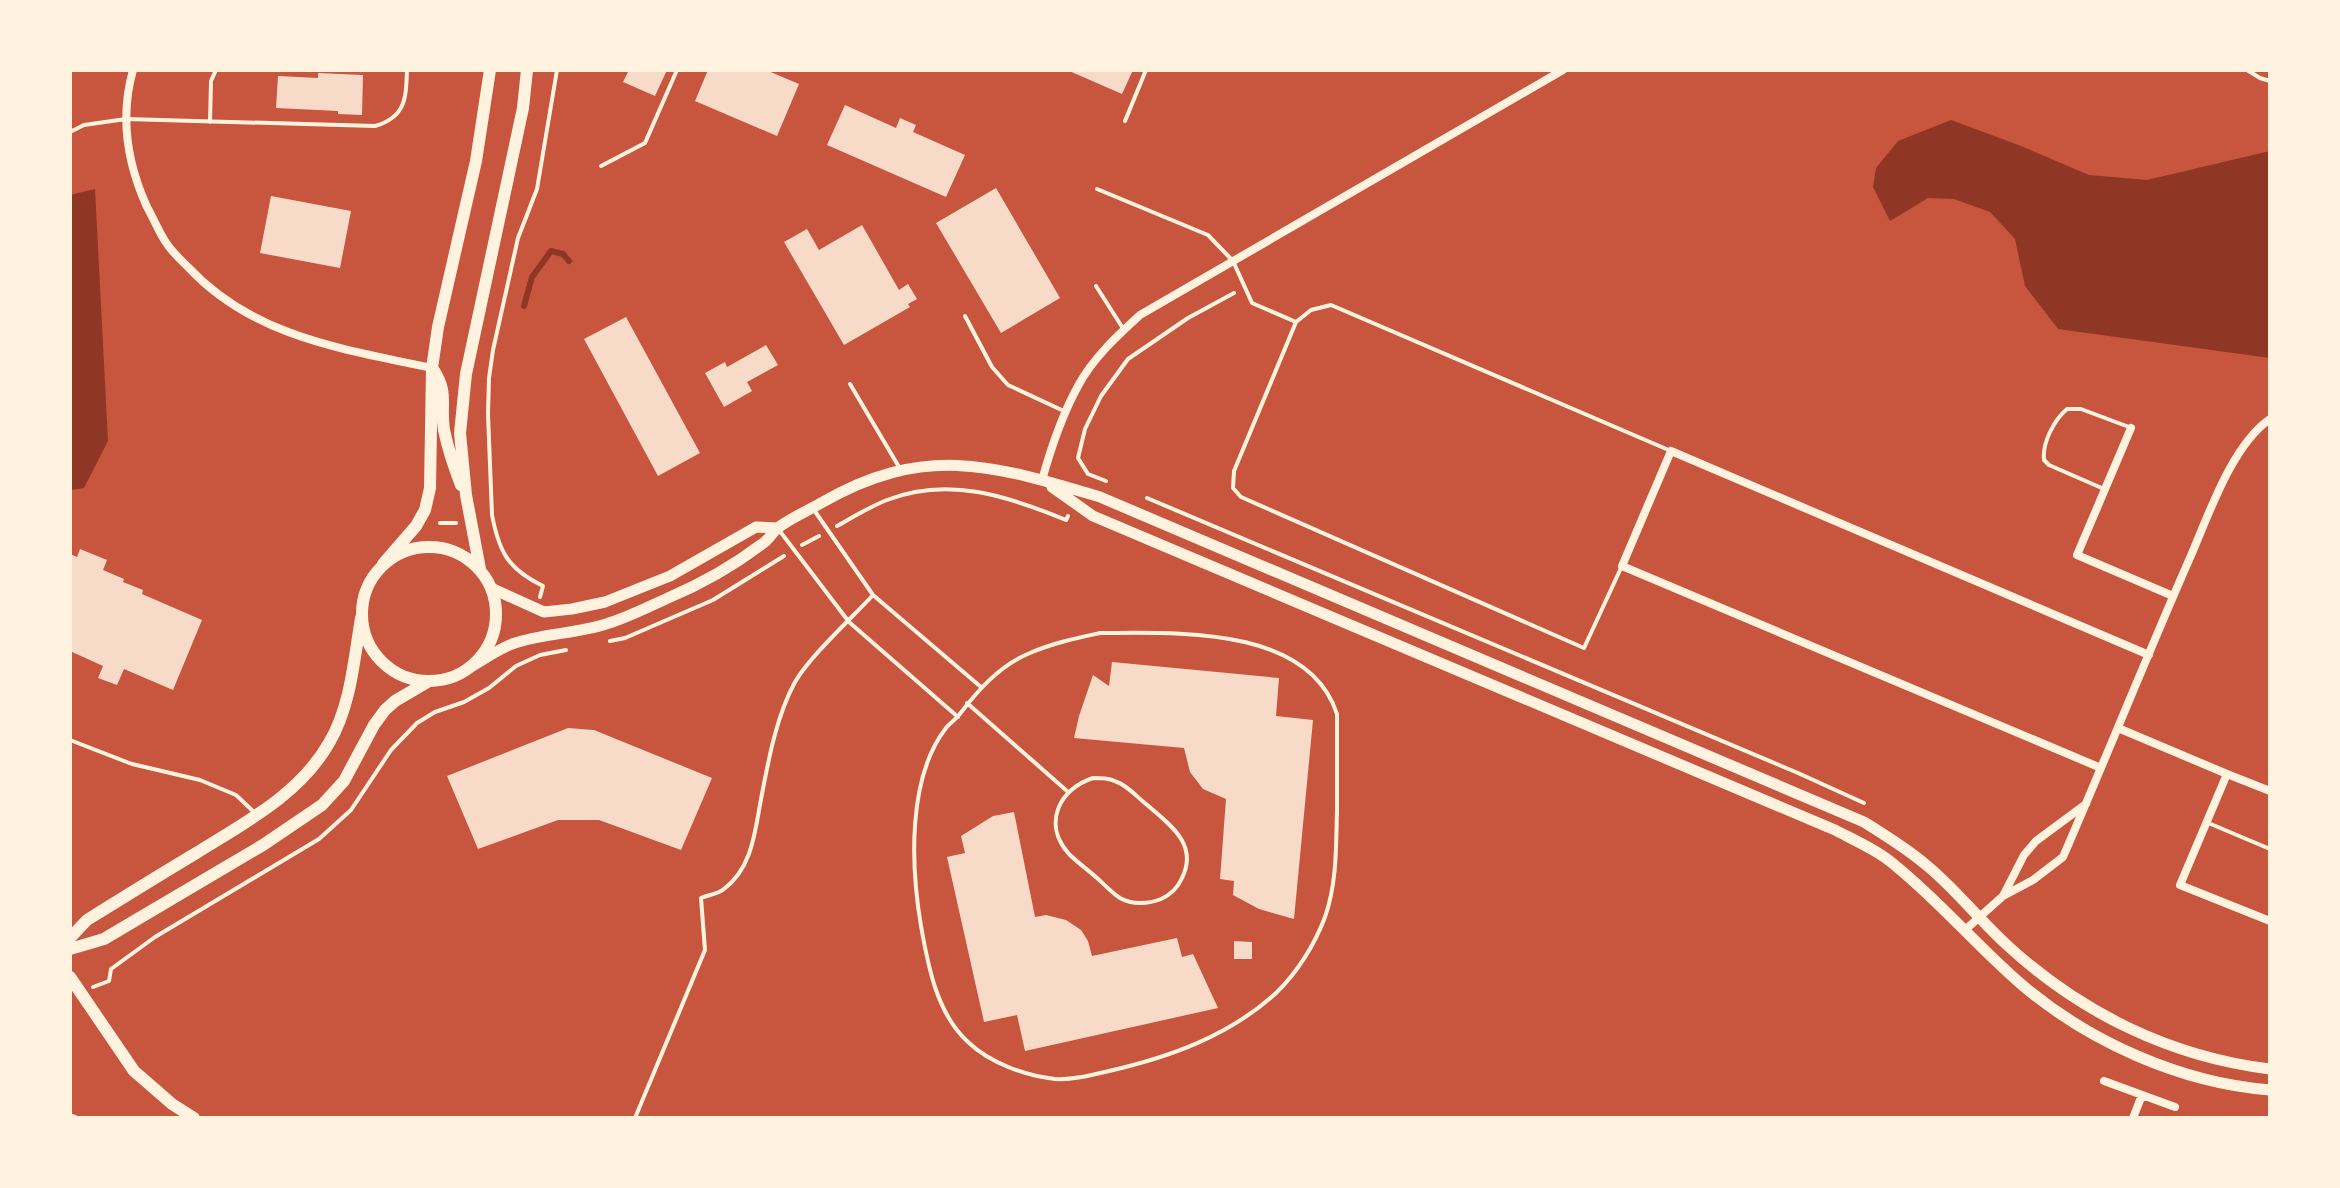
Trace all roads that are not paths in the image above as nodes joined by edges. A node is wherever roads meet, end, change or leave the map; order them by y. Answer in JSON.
{"nodes":[{"id":1,"x":133,"y":70,"type":"edge"},
{"id":2,"x":216,"y":70,"type":"edge"},
{"id":3,"x":407,"y":70,"type":"edge"},
{"id":4,"x":490,"y":70,"type":"edge"},
{"id":5,"x":527,"y":70,"type":"edge"},
{"id":6,"x":677,"y":70,"type":"edge"},
{"id":7,"x":1146,"y":70,"type":"edge"},
{"id":8,"x":1563,"y":70,"type":"edge"},
{"id":9,"x":2247,"y":70,"type":"edge"},
{"id":10,"x":2270,"y":81,"type":"edge"},
{"id":11,"x":126,"y":119,"type":"junction"},
{"id":12,"x":1125,"y":121,"type":"dead end"},
{"id":13,"x":210,"y":122,"type":"junction"},
{"id":14,"x":70,"y":132,"type":"edge"},
{"id":15,"x":601,"y":166,"type":"dead end"},
{"id":16,"x":1097,"y":189,"type":"dead end"},
{"id":17,"x":1233,"y":261,"type":"junction"},
{"id":18,"x":1096,"y":286,"type":"dead end"},
{"id":19,"x":965,"y":316,"type":"dead end"},
{"id":20,"x":1296,"y":322,"type":"junction"},
{"id":21,"x":1124,"y":330,"type":"junction"},
{"id":22,"x":432,"y":368,"type":"junction"},
{"id":23,"x":850,"y":384,"type":"dead end"},
{"id":24,"x":1066,"y":412,"type":"junction"},
{"id":25,"x":2270,"y":419,"type":"edge"},
{"id":26,"x":2131,"y":428,"type":"joint"},
{"id":27,"x":1671,"y":451,"type":"junction"},
{"id":28,"x":900,"y":469,"type":"junction"},
{"id":29,"x":1042,"y":480,"type":"junction"},
{"id":30,"x":2105,"y":489,"type":"junction"},
{"id":31,"x":466,"y":495,"type":"junction"},
{"id":32,"x":813,"y":508,"type":"junction"},
{"id":33,"x":777,"y":528,"type":"junction"},
{"id":34,"x":383,"y":564,"type":"junction"},
{"id":35,"x":1622,"y":566,"type":"junction"},
{"id":36,"x":480,"y":569,"type":"junction"},
{"id":37,"x":491,"y":588,"type":"junction"},
{"id":38,"x":873,"y":595,"type":"junction"},
{"id":39,"x":2173,"y":596,"type":"junction"},
{"id":40,"x":361,"y":618,"type":"junction"},
{"id":41,"x":849,"y":622,"type":"junction"},
{"id":42,"x":2149,"y":655,"type":"junction"},
{"id":43,"x":469,"y":668,"type":"junction"},
{"id":44,"x":429,"y":681,"type":"junction"},
{"id":45,"x":981,"y":687,"type":"junction"},
{"id":46,"x":967,"y":703,"type":"junction"},
{"id":47,"x":958,"y":717,"type":"junction"},
{"id":48,"x":2118,"y":728,"type":"junction"},
{"id":49,"x":70,"y":740,"type":"edge"},
{"id":50,"x":2101,"y":768,"type":"junction"},
{"id":51,"x":2227,"y":774,"type":"junction"},
{"id":52,"x":1068,"y":791,"type":"junction"},
{"id":53,"x":2270,"y":791,"type":"edge"},
{"id":54,"x":2086,"y":803,"type":"junction"},
{"id":55,"x":257,"y":815,"type":"junction"},
{"id":56,"x":2206,"y":822,"type":"junction"},
{"id":57,"x":2270,"y":849,"type":"edge"},
{"id":58,"x":2003,"y":896,"type":"junction"},
{"id":59,"x":1979,"y":918,"type":"junction"},
{"id":60,"x":2270,"y":921,"type":"edge"},
{"id":61,"x":1965,"y":930,"type":"junction"},
{"id":62,"x":70,"y":938,"type":"edge"},
{"id":63,"x":70,"y":949,"type":"edge"},
{"id":64,"x":70,"y":977,"type":"edge"},
{"id":65,"x":2270,"y":1069,"type":"edge"},
{"id":66,"x":2104,"y":1081,"type":"dead end"},
{"id":67,"x":2270,"y":1090,"type":"edge"},
{"id":68,"x":2142,"y":1095,"type":"junction"},
{"id":69,"x":2175,"y":1107,"type":"dead end"},
{"id":70,"x":194,"y":1118,"type":"edge"},
{"id":71,"x":635,"y":1118,"type":"edge"},
{"id":72,"x":2133,"y":1118,"type":"edge"}],
"edges":[{"from":1,"to":11,"type":"street"},
{"from":2,"to":13,"type":"lane"},
{"from":3,"to":13,"type":"lane"},
{"from":4,"to":22,"type":"main road"},
{"from":5,"to":31,"type":"main road"},
{"from":6,"to":15,"type":"lane"},
{"from":7,"to":12,"type":"lane"},
{"from":8,"to":17,"type":"street"},
{"from":9,"to":10,"type":"lane"},
{"from":11,"to":13,"type":"lane"},
{"from":11,"to":14,"type":"lane"},
{"from":11,"to":22,"type":"street"},
{"from":16,"to":17,"type":"lane"},
{"from":17,"to":20,"type":"lane"},
{"from":17,"to":21,"type":"street"},
{"from":18,"to":21,"type":"lane"},
{"from":19,"to":24,"type":"lane"},
{"from":20,"to":27,"type":"lane"},
{"from":20,"to":35,"type":"lane"},
{"from":21,"to":24,"type":"street"},
{"from":22,"to":31,"type":"main road"},
{"from":22,"to":34,"type":"main road"},
{"from":23,"to":28,"type":"lane"},
{"from":24,"to":29,"type":"street"},
{"from":25,"to":39,"type":"street"},
{"from":26,"to":30,"type":"street"},
{"from":26,"to":30,"type":"lane"},
{"from":27,"to":35,"type":"street"},
{"from":27,"to":42,"type":"street"},
{"from":28,"to":29,"type":"street"},
{"from":28,"to":32,"type":"street"},
{"from":29,"to":59,"type":"street"},
{"from":29,"to":61,"type":"street"},
{"from":30,"to":39,"type":"street"},
{"from":31,"to":36,"type":"main road"},
{"from":32,"to":33,"type":"street"},
{"from":32,"to":38,"type":"lane"},
{"from":33,"to":37,"type":"street"},
{"from":33,"to":41,"type":"lane"},
{"from":33,"to":43,"type":"street"},
{"from":34,"to":36,"type":"main road"},
{"from":34,"to":40,"type":"main road"},
{"from":35,"to":50,"type":"street"},
{"from":36,"to":37,"type":"main road"},
{"from":37,"to":43,"type":"main road"},
{"from":38,"to":41,"type":"lane"},
{"from":38,"to":45,"type":"lane"},
{"from":39,"to":42,"type":"street"},
{"from":40,"to":44,"type":"main road"},
{"from":40,"to":55,"type":"main road"},
{"from":41,"to":47,"type":"lane"},
{"from":41,"to":71,"type":"lane"},
{"from":42,"to":48,"type":"street"},
{"from":43,"to":44,"type":"main road"},
{"from":44,"to":63,"type":"main road"},
{"from":45,"to":46,"type":"lane"},
{"from":45,"to":47,"type":"lane"},
{"from":46,"to":47,"type":"lane"},
{"from":46,"to":52,"type":"lane"},
{"from":48,"to":50,"type":"street"},
{"from":48,"to":51,"type":"street"},
{"from":49,"to":55,"type":"lane"},
{"from":50,"to":54,"type":"street"},
{"from":51,"to":53,"type":"street"},
{"from":51,"to":56,"type":"street"},
{"from":52,"to":52,"type":"lane"},
{"from":54,"to":58,"type":"street"},
{"from":54,"to":58,"type":"street"},
{"from":55,"to":62,"type":"main road"},
{"from":56,"to":57,"type":"lane"},
{"from":56,"to":60,"type":"street"},
{"from":58,"to":59,"type":"street"},
{"from":59,"to":61,"type":"street"},
{"from":59,"to":65,"type":"street"},
{"from":61,"to":67,"type":"street"},
{"from":64,"to":70,"type":"main road"},
{"from":66,"to":68,"type":"street"},
{"from":68,"to":69,"type":"street"},
{"from":68,"to":72,"type":"street"}]}
